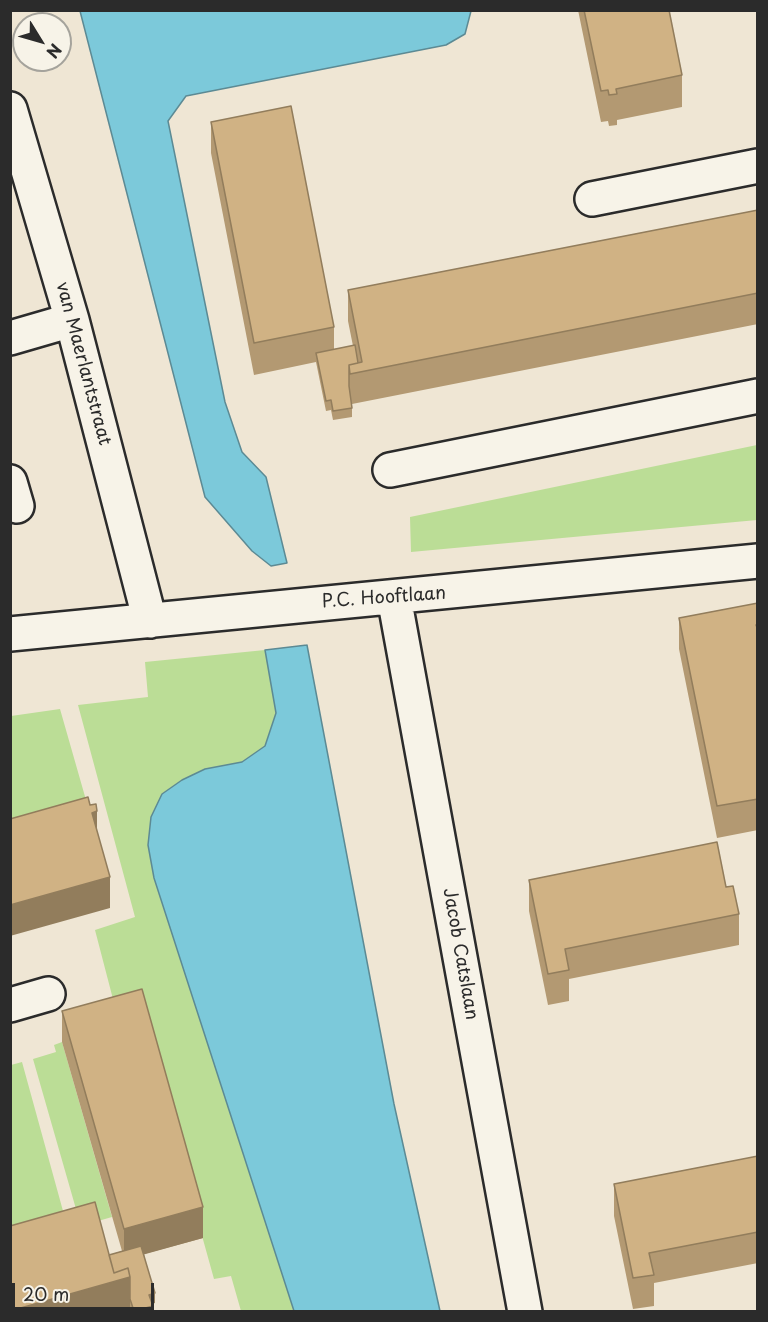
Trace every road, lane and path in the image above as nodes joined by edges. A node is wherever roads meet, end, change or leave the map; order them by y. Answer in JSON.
{"nodes":[{"id":1,"x":10,"y":109,"type":"edge"},
{"id":2,"x":758,"y":166,"type":"edge"},
{"id":3,"x":592,"y":200,"type":"dead end"},
{"id":4,"x":72,"y":320,"type":"junction"},
{"id":5,"x":10,"y":338,"type":"edge"},
{"id":6,"x":758,"y":396,"type":"edge"},
{"id":7,"x":390,"y":470,"type":"dead end"},
{"id":8,"x":758,"y":561,"type":"edge"},
{"id":9,"x":394,"y":597,"type":"junction"},
{"id":10,"x":150,"y":621,"type":"junction"},
{"id":11,"x":10,"y":634,"type":"edge"},
{"id":12,"x":48,"y":994,"type":"dead end"},
{"id":13,"x":10,"y":1005,"type":"edge"},
{"id":14,"x":525,"y":1311,"type":"edge"}],
"edges":[{"from":1,"to":4,"type":"street","name":"van Maerlantstraat"},
{"from":2,"to":3,"type":"street"},
{"from":4,"to":5,"type":"street"},
{"from":4,"to":10,"type":"street","name":"van Maerlantstraat"},
{"from":6,"to":7,"type":"street"},
{"from":8,"to":9,"type":"street","name":"P.C. Hooftlaan"},
{"from":9,"to":10,"type":"street","name":"P.C. Hooftlaan"},
{"from":9,"to":14,"type":"street","name":"Jacob Catslaan"},
{"from":10,"to":11,"type":"street","name":"P.C. Hooftlaan"},
{"from":12,"to":13,"type":"street"}]}
